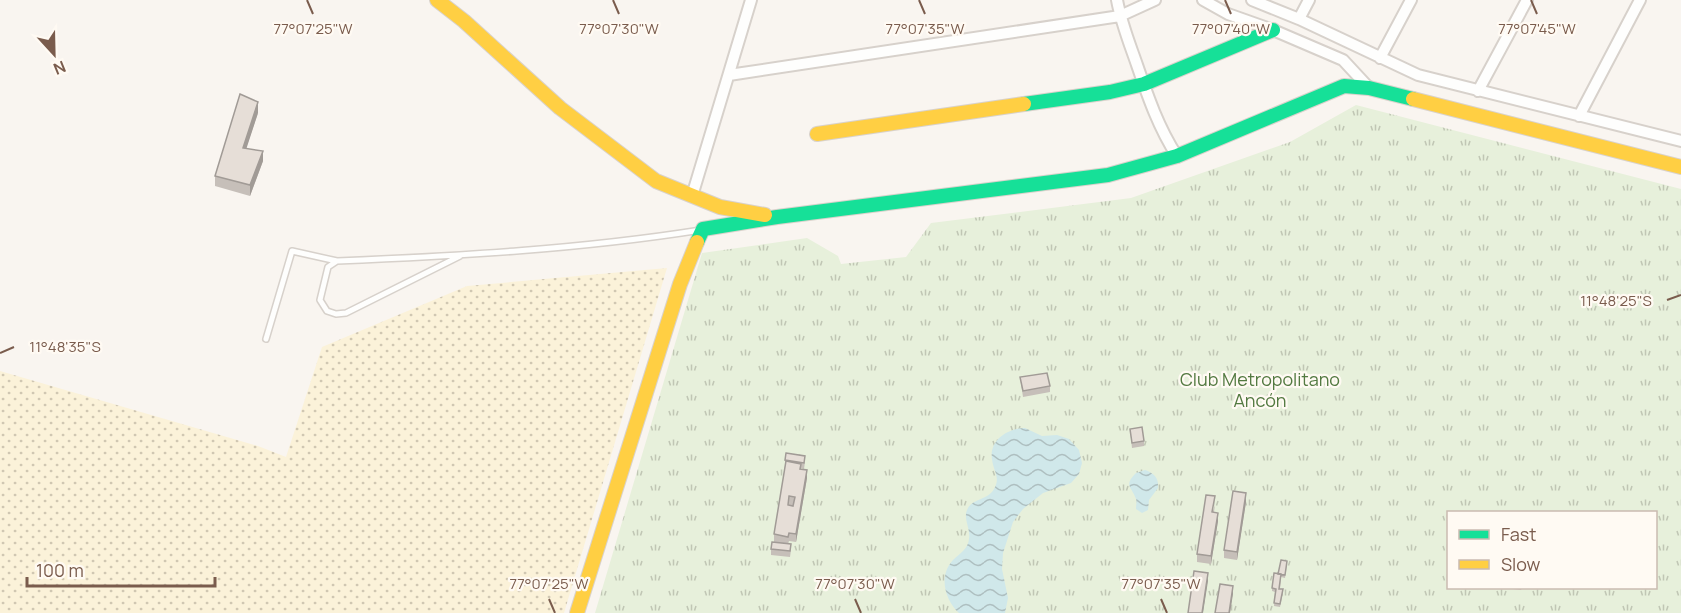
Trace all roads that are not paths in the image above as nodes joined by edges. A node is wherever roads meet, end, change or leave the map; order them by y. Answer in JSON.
{"nodes":[{"id":1,"x":437,"y":0,"type":"edge"},
{"id":2,"x":751,"y":0,"type":"edge"},
{"id":3,"x":1117,"y":0,"type":"edge"},
{"id":4,"x":1155,"y":0,"type":"edge"},
{"id":5,"x":1203,"y":0,"type":"edge"},
{"id":6,"x":1252,"y":0,"type":"edge"},
{"id":7,"x":1309,"y":0,"type":"edge"},
{"id":8,"x":1411,"y":0,"type":"edge"},
{"id":9,"x":1527,"y":0,"type":"edge"},
{"id":10,"x":1640,"y":0,"type":"edge"},
{"id":11,"x":1120,"y":16,"type":"junction"},
{"id":12,"x":1299,"y":19,"type":"junction"},
{"id":13,"x":1273,"y":30,"type":"junction"},
{"id":14,"x":1380,"y":58,"type":"junction"},
{"id":15,"x":729,"y":75,"type":"junction"},
{"id":16,"x":1144,"y":84,"type":"junction"},
{"id":17,"x":1369,"y":88,"type":"junction"},
{"id":18,"x":1478,"y":91,"type":"junction"},
{"id":19,"x":1579,"y":116,"type":"junction"},
{"id":20,"x":817,"y":134,"type":"dead end"},
{"id":21,"x":1680,"y":138,"type":"edge"},
{"id":22,"x":1177,"y":156,"type":"junction"},
{"id":23,"x":1681,"y":167,"type":"edge"},
{"id":24,"x":692,"y":196,"type":"junction"},
{"id":25,"x":777,"y":217,"type":"junction"},
{"id":26,"x":703,"y":229,"type":"junction"},
{"id":27,"x":460,"y":255,"type":"junction"},
{"id":28,"x":337,"y":261,"type":"junction"},
{"id":29,"x":266,"y":339,"type":"dead end"},
{"id":30,"x":577,"y":613,"type":"edge"}],
"edges":[{"from":1,"to":24,"type":"street"},
{"from":2,"to":15,"type":"street"},
{"from":3,"to":11,"type":"street"},
{"from":4,"to":11,"type":"street"},
{"from":5,"to":13,"type":"street"},
{"from":6,"to":12,"type":"street"},
{"from":7,"to":12,"type":"street"},
{"from":8,"to":14,"type":"street"},
{"from":9,"to":18,"type":"street"},
{"from":10,"to":19,"type":"street"},
{"from":11,"to":15,"type":"street"},
{"from":11,"to":16,"type":"street"},
{"from":12,"to":14,"type":"street"},
{"from":13,"to":16,"type":"street"},
{"from":13,"to":17,"type":"street"},
{"from":14,"to":18,"type":"street"},
{"from":15,"to":24,"type":"street"},
{"from":16,"to":20,"type":"street"},
{"from":16,"to":22,"type":"street"},
{"from":17,"to":22,"type":"street"},
{"from":17,"to":23,"type":"street"},
{"from":18,"to":19,"type":"street"},
{"from":19,"to":21,"type":"street"},
{"from":22,"to":25,"type":"street"},
{"from":24,"to":25,"type":"street"},
{"from":25,"to":26,"type":"street"},
{"from":26,"to":27,"type":"lane"},
{"from":26,"to":30,"type":"street"},
{"from":27,"to":28,"type":"lane"},
{"from":27,"to":28,"type":"lane"},
{"from":28,"to":29,"type":"lane"}]}
